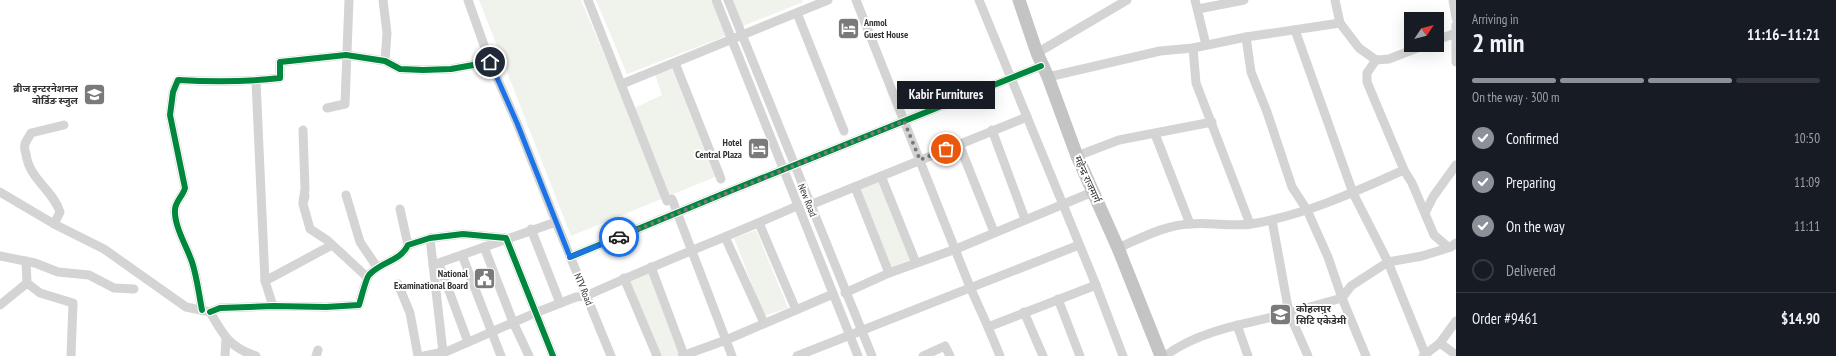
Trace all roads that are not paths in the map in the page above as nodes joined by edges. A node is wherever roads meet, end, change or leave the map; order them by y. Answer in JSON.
{"nodes":[{"id":1,"x":349,"y":0,"type":"edge"},
{"id":2,"x":383,"y":0,"type":"edge"},
{"id":3,"x":468,"y":0,"type":"edge"},
{"id":4,"x":588,"y":0,"type":"edge"},
{"id":5,"x":716,"y":0,"type":"edge"},
{"id":6,"x":728,"y":0,"type":"edge"},
{"id":7,"x":828,"y":0,"type":"edge"},
{"id":8,"x":856,"y":0,"type":"edge"},
{"id":9,"x":979,"y":0,"type":"edge"},
{"id":10,"x":1019,"y":0,"type":"edge"},
{"id":11,"x":1127,"y":0,"type":"edge"},
{"id":12,"x":1244,"y":0,"type":"edge"},
{"id":13,"x":1334,"y":0,"type":"edge"},
{"id":14,"x":1453,"y":0,"type":"edge"},
{"id":15,"x":807,"y":4,"type":"edge"},
{"id":16,"x":1196,"y":4,"type":"edge"},
{"id":17,"x":797,"y":13,"type":"junction"},
{"id":18,"x":1456,"y":18,"type":"edge"},
{"id":19,"x":1340,"y":24,"type":"junction"},
{"id":20,"x":1295,"y":30,"type":"junction"},
{"id":21,"x":1456,"y":30,"type":"edge"},
{"id":22,"x":742,"y":35,"type":"junction"},
{"id":23,"x":1444,"y":36,"type":"edge"},
{"id":24,"x":1246,"y":37,"type":"junction"},
{"id":25,"x":732,"y":39,"type":"junction"},
{"id":26,"x":1206,"y":46,"type":"junction"},
{"id":27,"x":1192,"y":48,"type":"junction"},
{"id":28,"x":1407,"y":52,"type":"edge"},
{"id":29,"x":1037,"y":53,"type":"junction"},
{"id":30,"x":346,"y":55,"type":"junction"},
{"id":31,"x":1376,"y":60,"type":"junction"},
{"id":32,"x":385,"y":61,"type":"junction"},
{"id":33,"x":490,"y":62,"type":"junction"},
{"id":34,"x":1456,"y":62,"type":"edge"},
{"id":35,"x":675,"y":63,"type":"junction"},
{"id":36,"x":1045,"y":72,"type":"junction"},
{"id":37,"x":1012,"y":78,"type":"junction"},
{"id":38,"x":256,"y":81,"type":"junction"},
{"id":39,"x":622,"y":84,"type":"junction"},
{"id":40,"x":327,"y":108,"type":"dead end"},
{"id":41,"x":1027,"y":117,"type":"junction"},
{"id":42,"x":904,"y":121,"type":"junction"},
{"id":43,"x":1212,"y":122,"type":"junction"},
{"id":44,"x":64,"y":126,"type":"dead end"},
{"id":45,"x":303,"y":130,"type":"dead end"},
{"id":46,"x":992,"y":130,"type":"junction"},
{"id":47,"x":844,"y":131,"type":"dead end"},
{"id":48,"x":1155,"y":134,"type":"junction"},
{"id":49,"x":959,"y":144,"type":"junction"},
{"id":50,"x":1077,"y":156,"type":"junction"},
{"id":51,"x":920,"y":160,"type":"junction"},
{"id":52,"x":794,"y":165,"type":"junction"},
{"id":53,"x":1456,"y":165,"type":"edge"},
{"id":54,"x":784,"y":169,"type":"junction"},
{"id":55,"x":1404,"y":170,"type":"junction"},
{"id":56,"x":881,"y":176,"type":"junction"},
{"id":57,"x":721,"y":180,"type":"dead end"},
{"id":58,"x":855,"y":187,"type":"junction"},
{"id":59,"x":0,"y":192,"type":"edge"},
{"id":60,"x":1095,"y":192,"type":"junction"},
{"id":61,"x":1353,"y":193,"type":"junction"},
{"id":62,"x":346,"y":196,"type":"dead end"},
{"id":63,"x":1063,"y":204,"type":"junction"},
{"id":64,"x":810,"y":205,"type":"junction"},
{"id":65,"x":797,"y":206,"type":"junction"},
{"id":66,"x":400,"y":209,"type":"dead end"},
{"id":67,"x":1307,"y":210,"type":"junction"},
{"id":68,"x":678,"y":212,"type":"junction"},
{"id":69,"x":1425,"y":213,"type":"junction"},
{"id":70,"x":1025,"y":219,"type":"junction"},
{"id":71,"x":1272,"y":220,"type":"junction"},
{"id":72,"x":556,"y":222,"type":"junction"},
{"id":73,"x":759,"y":223,"type":"junction"},
{"id":74,"x":54,"y":224,"type":"junction"},
{"id":75,"x":1190,"y":224,"type":"junction"},
{"id":76,"x":1250,"y":224,"type":"junction"},
{"id":77,"x":531,"y":229,"type":"junction"},
{"id":78,"x":994,"y":232,"type":"junction"},
{"id":79,"x":430,"y":238,"type":"junction"},
{"id":80,"x":506,"y":238,"type":"junction"},
{"id":81,"x":725,"y":238,"type":"junction"},
{"id":82,"x":1079,"y":244,"type":"junction"},
{"id":83,"x":332,"y":245,"type":"junction"},
{"id":84,"x":408,"y":245,"type":"junction"},
{"id":85,"x":1452,"y":245,"type":"edge"},
{"id":86,"x":484,"y":247,"type":"junction"},
{"id":87,"x":1118,"y":248,"type":"junction"},
{"id":88,"x":692,"y":249,"type":"junction"},
{"id":89,"x":956,"y":249,"type":"junction"},
{"id":90,"x":462,"y":255,"type":"junction"},
{"id":91,"x":0,"y":256,"type":"edge"},
{"id":92,"x":570,"y":257,"type":"junction"},
{"id":93,"x":26,"y":261,"type":"junction"},
{"id":94,"x":1388,"y":262,"type":"junction"},
{"id":95,"x":916,"y":263,"type":"junction"},
{"id":96,"x":436,"y":264,"type":"junction"},
{"id":97,"x":377,"y":267,"type":"junction"},
{"id":98,"x":651,"y":267,"type":"junction"},
{"id":99,"x":889,"y":273,"type":"junction"},
{"id":100,"x":368,"y":277,"type":"junction"},
{"id":101,"x":624,"y":278,"type":"junction"},
{"id":102,"x":265,"y":281,"type":"junction"},
{"id":103,"x":27,"y":283,"type":"junction"},
{"id":104,"x":398,"y":284,"type":"dead end"},
{"id":105,"x":1096,"y":285,"type":"junction"},
{"id":106,"x":970,"y":287,"type":"junction"},
{"id":107,"x":134,"y":289,"type":"dead end"},
{"id":108,"x":845,"y":293,"type":"junction"},
{"id":109,"x":833,"y":294,"type":"junction"},
{"id":110,"x":586,"y":296,"type":"junction"},
{"id":111,"x":1342,"y":298,"type":"junction"},
{"id":112,"x":1058,"y":299,"type":"junction"},
{"id":113,"x":560,"y":303,"type":"junction"},
{"id":114,"x":0,"y":305,"type":"edge"},
{"id":115,"x":273,"y":306,"type":"junction"},
{"id":116,"x":796,"y":310,"type":"junction"},
{"id":117,"x":206,"y":311,"type":"junction"},
{"id":118,"x":1024,"y":312,"type":"junction"},
{"id":119,"x":1289,"y":312,"type":"junction"},
{"id":120,"x":535,"y":313,"type":"junction"},
{"id":121,"x":1456,"y":321,"type":"edge"},
{"id":122,"x":513,"y":322,"type":"junction"},
{"id":123,"x":764,"y":323,"type":"junction"},
{"id":124,"x":1237,"y":325,"type":"junction"},
{"id":125,"x":988,"y":327,"type":"junction"},
{"id":126,"x":860,"y":330,"type":"junction"},
{"id":127,"x":492,"y":331,"type":"junction"},
{"id":128,"x":850,"y":335,"type":"junction"},
{"id":129,"x":226,"y":338,"type":"junction"},
{"id":130,"x":726,"y":340,"type":"junction"},
{"id":131,"x":468,"y":342,"type":"junction"},
{"id":132,"x":1440,"y":343,"type":"junction"},
{"id":133,"x":447,"y":353,"type":"edge"},
{"id":134,"x":1456,"y":355,"type":"edge"},
{"id":135,"x":71,"y":356,"type":"edge"},
{"id":136,"x":225,"y":356,"type":"edge"},
{"id":137,"x":256,"y":356,"type":"edge"},
{"id":138,"x":418,"y":356,"type":"edge"},
{"id":139,"x":424,"y":356,"type":"edge"},
{"id":140,"x":501,"y":356,"type":"edge"},
{"id":141,"x":529,"y":356,"type":"edge"},
{"id":142,"x":553,"y":356,"type":"edge"},
{"id":143,"x":611,"y":356,"type":"edge"},
{"id":144,"x":657,"y":356,"type":"edge"},
{"id":145,"x":683,"y":356,"type":"edge"},
{"id":146,"x":732,"y":356,"type":"edge"},
{"id":147,"x":797,"y":356,"type":"edge"},
{"id":148,"x":858,"y":356,"type":"edge"},
{"id":149,"x":872,"y":356,"type":"edge"},
{"id":150,"x":923,"y":356,"type":"edge"},
{"id":151,"x":950,"y":356,"type":"edge"},
{"id":152,"x":1000,"y":356,"type":"edge"},
{"id":153,"x":1043,"y":356,"type":"edge"},
{"id":154,"x":1080,"y":356,"type":"edge"},
{"id":155,"x":1123,"y":356,"type":"edge"},
{"id":156,"x":1161,"y":356,"type":"edge"},
{"id":157,"x":1165,"y":356,"type":"edge"},
{"id":158,"x":1248,"y":356,"type":"edge"},
{"id":159,"x":1308,"y":356,"type":"edge"},
{"id":160,"x":1366,"y":356,"type":"edge"},
{"id":161,"x":1425,"y":356,"type":"edge"}],
"edges":[{"from":1,"to":30,"type":"street"},
{"from":2,"to":32,"type":"street"},
{"from":3,"to":33,"type":"street","name":"NTV Road"},
{"from":4,"to":39,"type":"street"},
{"from":5,"to":25,"type":"street","name":"New Road"},
{"from":6,"to":22,"type":"street","name":"New Road"},
{"from":7,"to":15,"type":"street"},
{"from":8,"to":42,"type":"street"},
{"from":9,"to":37,"type":"street"},
{"from":10,"to":29,"type":"highway","name":"महेन्द्र राजमार्ग"},
{"from":11,"to":29,"type":"street"},
{"from":12,"to":16,"type":"street"},
{"from":13,"to":19,"type":"street"},
{"from":14,"to":18,"type":"street"},
{"from":15,"to":17,"type":"street"},
{"from":16,"to":26,"type":"street"},
{"from":17,"to":22,"type":"street"},
{"from":17,"to":47,"type":"street"},
{"from":19,"to":20,"type":"street"},
{"from":19,"to":31,"type":"street"},
{"from":20,"to":24,"type":"street"},
{"from":20,"to":61,"type":"street"},
{"from":21,"to":23,"type":"street"},
{"from":21,"to":34,"type":"street"},
{"from":22,"to":25,"type":"street"},
{"from":22,"to":52,"type":"street","name":"New Road"},
{"from":24,"to":26,"type":"street"},
{"from":24,"to":67,"type":"street"},
{"from":25,"to":35,"type":"street"},
{"from":25,"to":54,"type":"street","name":"New Road"},
{"from":26,"to":27,"type":"street"},
{"from":27,"to":36,"type":"street"},
{"from":27,"to":43,"type":"street"},
{"from":28,"to":31,"type":"street"},
{"from":29,"to":36,"type":"highway","name":"महेन्द्र राजमार्ग"},
{"from":30,"to":32,"type":"street"},
{"from":30,"to":38,"type":"street"},
{"from":30,"to":40,"type":"street"},
{"from":31,"to":55,"type":"street"},
{"from":32,"to":33,"type":"street"},
{"from":33,"to":72,"type":"street","name":"NTV Road"},
{"from":35,"to":39,"type":"street"},
{"from":35,"to":57,"type":"street"},
{"from":36,"to":37,"type":"street"},
{"from":36,"to":50,"type":"highway","name":"महेन्द्र राजमार्ग"},
{"from":37,"to":41,"type":"street"},
{"from":37,"to":42,"type":"street"},
{"from":38,"to":102,"type":"street"},
{"from":38,"to":117,"type":"street"},
{"from":39,"to":68,"type":"street"},
{"from":41,"to":46,"type":"street"},
{"from":41,"to":63,"type":"street"},
{"from":42,"to":51,"type":"street"},
{"from":42,"to":52,"type":"street"},
{"from":43,"to":48,"type":"street"},
{"from":43,"to":76,"type":"street"},
{"from":44,"to":74,"type":"street"},
{"from":45,"to":83,"type":"street"},
{"from":46,"to":49,"type":"street"},
{"from":46,"to":70,"type":"street"},
{"from":48,"to":50,"type":"street"},
{"from":48,"to":75,"type":"street"},
{"from":49,"to":51,"type":"street"},
{"from":49,"to":78,"type":"street"},
{"from":50,"to":60,"type":"highway","name":"महेन्द्र राजमार्ग"},
{"from":51,"to":56,"type":"street"},
{"from":51,"to":89,"type":"street"},
{"from":52,"to":54,"type":"street"},
{"from":52,"to":64,"type":"street","name":"New Road"},
{"from":53,"to":69,"type":"street"},
{"from":54,"to":65,"type":"street","name":"New Road"},
{"from":54,"to":68,"type":"street"},
{"from":55,"to":61,"type":"street"},
{"from":55,"to":69,"type":"street"},
{"from":56,"to":58,"type":"street"},
{"from":56,"to":95,"type":"street"},
{"from":58,"to":64,"type":"street"},
{"from":58,"to":99,"type":"street"},
{"from":59,"to":74,"type":"street"},
{"from":60,"to":63,"type":"street"},
{"from":60,"to":87,"type":"highway","name":"महेन्द्र राजमार्ग"},
{"from":61,"to":67,"type":"street"},
{"from":61,"to":94,"type":"street"},
{"from":62,"to":97,"type":"street"},
{"from":63,"to":70,"type":"street"},
{"from":63,"to":82,"type":"street"},
{"from":64,"to":108,"type":"street","name":"New Road"},
{"from":65,"to":73,"type":"street"},
{"from":65,"to":109,"type":"street","name":"New Road"},
{"from":66,"to":84,"type":"street"},
{"from":67,"to":71,"type":"street"},
{"from":67,"to":111,"type":"street"},
{"from":68,"to":88,"type":"street"},
{"from":68,"to":92,"type":"street"},
{"from":69,"to":85,"type":"street"},
{"from":70,"to":78,"type":"street"},
{"from":71,"to":76,"type":"street"},
{"from":71,"to":119,"type":"street"},
{"from":72,"to":77,"type":"street"},
{"from":72,"to":92,"type":"street","name":"NTV Road"},
{"from":73,"to":81,"type":"street"},
{"from":73,"to":116,"type":"street"},
{"from":74,"to":117,"type":"street"},
{"from":75,"to":76,"type":"street"},
{"from":75,"to":87,"type":"street"},
{"from":77,"to":80,"type":"street"},
{"from":77,"to":113,"type":"street"},
{"from":78,"to":89,"type":"street"},
{"from":79,"to":80,"type":"street"},
{"from":79,"to":84,"type":"street"},
{"from":79,"to":96,"type":"street"},
{"from":80,"to":86,"type":"street"},
{"from":80,"to":120,"type":"street"},
{"from":81,"to":88,"type":"street"},
{"from":81,"to":123,"type":"street"},
{"from":82,"to":105,"type":"street"},
{"from":82,"to":106,"type":"street"},
{"from":83,"to":100,"type":"street"},
{"from":83,"to":102,"type":"street"},
{"from":84,"to":97,"type":"street"},
{"from":85,"to":94,"type":"street"},
{"from":86,"to":90,"type":"street"},
{"from":86,"to":122,"type":"street"},
{"from":87,"to":156,"type":"highway","name":"महेन्द्र राजमार्ग"},
{"from":88,"to":98,"type":"street"},
{"from":88,"to":130,"type":"street"},
{"from":89,"to":95,"type":"street"},
{"from":89,"to":106,"type":"street"},
{"from":90,"to":96,"type":"street"},
{"from":90,"to":127,"type":"street"},
{"from":91,"to":93,"type":"street"},
{"from":92,"to":110,"type":"street","name":"NTV Road"},
{"from":93,"to":103,"type":"street"},
{"from":93,"to":107,"type":"street"},
{"from":94,"to":111,"type":"street"},
{"from":94,"to":161,"type":"street"},
{"from":95,"to":99,"type":"street"},
{"from":96,"to":131,"type":"street"},
{"from":96,"to":133,"type":"street"},
{"from":97,"to":100,"type":"street"},
{"from":98,"to":101,"type":"street"},
{"from":98,"to":145,"type":"street"},
{"from":99,"to":108,"type":"street"},
{"from":100,"to":115,"type":"street"},
{"from":101,"to":110,"type":"street"},
{"from":101,"to":144,"type":"street"},
{"from":102,"to":115,"type":"street"},
{"from":103,"to":114,"type":"street"},
{"from":103,"to":135,"type":"street"},
{"from":104,"to":138,"type":"street"},
{"from":105,"to":112,"type":"street"},
{"from":105,"to":155,"type":"street"},
{"from":106,"to":125,"type":"street"},
{"from":106,"to":126,"type":"street"},
{"from":108,"to":126,"type":"street","name":"New Road"},
{"from":109,"to":116,"type":"street"},
{"from":109,"to":128,"type":"street","name":"New Road"},
{"from":110,"to":113,"type":"street"},
{"from":110,"to":143,"type":"street","name":"NTV Road"},
{"from":111,"to":119,"type":"street"},
{"from":111,"to":160,"type":"street"},
{"from":112,"to":118,"type":"street"},
{"from":112,"to":154,"type":"street"},
{"from":113,"to":120,"type":"street"},
{"from":115,"to":117,"type":"street"},
{"from":116,"to":123,"type":"street"},
{"from":117,"to":129,"type":"street"},
{"from":118,"to":125,"type":"street"},
{"from":118,"to":153,"type":"street"},
{"from":119,"to":124,"type":"street"},
{"from":119,"to":159,"type":"street"},
{"from":120,"to":122,"type":"street"},
{"from":120,"to":142,"type":"street"},
{"from":121,"to":132,"type":"street"},
{"from":122,"to":127,"type":"street"},
{"from":122,"to":141,"type":"street"},
{"from":123,"to":130,"type":"street"},
{"from":124,"to":157,"type":"street"},
{"from":124,"to":158,"type":"street"},
{"from":125,"to":152,"type":"street"},
{"from":126,"to":128,"type":"street"},
{"from":126,"to":149,"type":"street","name":"New Road"},
{"from":127,"to":131,"type":"street"},
{"from":127,"to":140,"type":"street"},
{"from":128,"to":147,"type":"street"},
{"from":128,"to":148,"type":"street","name":"New Road"},
{"from":129,"to":136,"type":"street"},
{"from":129,"to":137,"type":"street"},
{"from":130,"to":145,"type":"street"},
{"from":130,"to":146,"type":"street"},
{"from":131,"to":133,"type":"street"},
{"from":132,"to":134,"type":"street"},
{"from":132,"to":161,"type":"street"},
{"from":133,"to":139,"type":"street"},
{"from":150,"to":151,"type":"street"}]}
